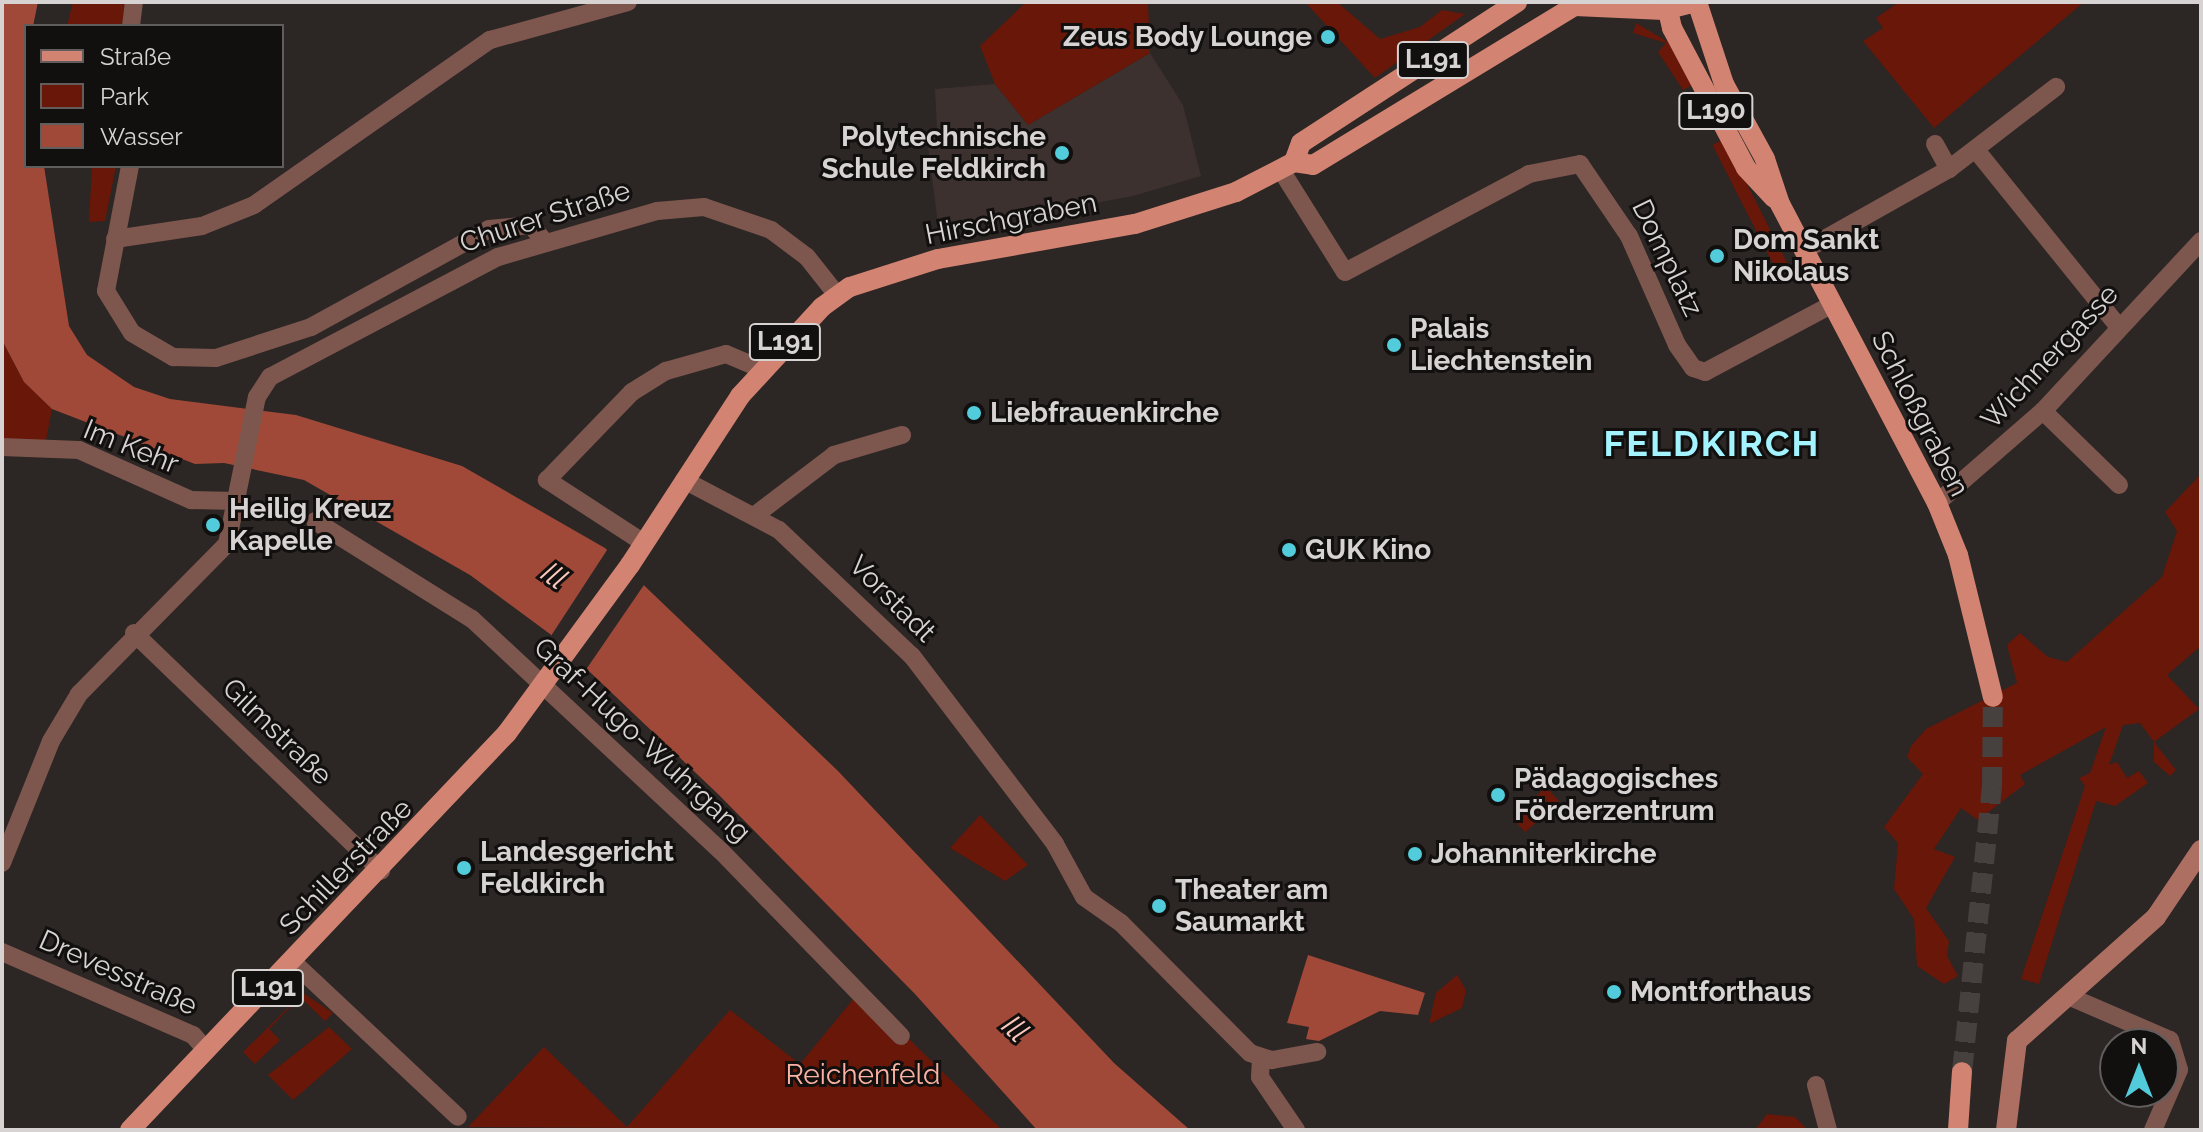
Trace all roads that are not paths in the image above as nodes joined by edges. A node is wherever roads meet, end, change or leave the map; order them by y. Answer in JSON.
{"nodes":[{"id":1,"x":134,"y":2,"type":"edge"},
{"id":2,"x":628,"y":2,"type":"edge"},
{"id":3,"x":1517,"y":2,"type":"edge"},
{"id":4,"x":1696,"y":2,"type":"edge"},
{"id":5,"x":1574,"y":4,"type":"edge"},
{"id":6,"x":1665,"y":6,"type":"edge"},
{"id":7,"x":131,"y":24,"type":"edge"},
{"id":8,"x":2056,"y":87,"type":"dead end"},
{"id":9,"x":1935,"y":144,"type":"dead end"},
{"id":10,"x":1976,"y":150,"type":"junction"},
{"id":11,"x":1288,"y":166,"type":"junction"},
{"id":12,"x":130,"y":168,"type":"edge"},
{"id":13,"x":1949,"y":169,"type":"junction"},
{"id":14,"x":1780,"y":204,"type":"junction"},
{"id":15,"x":115,"y":239,"type":"junction"},
{"id":16,"x":544,"y":241,"type":"junction"},
{"id":17,"x":2200,"y":243,"type":"edge"},
{"id":18,"x":1803,"y":251,"type":"junction"},
{"id":19,"x":837,"y":295,"type":"junction"},
{"id":20,"x":1831,"y":305,"type":"junction"},
{"id":21,"x":2117,"y":325,"type":"junction"},
{"id":22,"x":762,"y":369,"type":"junction"},
{"id":23,"x":2043,"y":411,"type":"junction"},
{"id":24,"x":902,"y":435,"type":"dead end"},
{"id":25,"x":2,"y":447,"type":"edge"},
{"id":26,"x":684,"y":480,"type":"junction"},
{"id":27,"x":2119,"y":485,"type":"dead end"},
{"id":28,"x":238,"y":501,"type":"junction"},
{"id":29,"x":1937,"y":503,"type":"junction"},
{"id":30,"x":754,"y":516,"type":"junction"},
{"id":31,"x":315,"y":521,"type":"dead end"},
{"id":32,"x":644,"y":543,"type":"junction"},
{"id":33,"x":134,"y":633,"type":"junction"},
{"id":34,"x":560,"y":665,"type":"joint"},
{"id":35,"x":543,"y":687,"type":"junction"},
{"id":36,"x":1993,"y":697,"type":"tunnel mouth"},
{"id":37,"x":2201,"y":850,"type":"edge"},
{"id":38,"x":2,"y":863,"type":"edge"},
{"id":39,"x":381,"y":871,"type":"junction"},
{"id":40,"x":2,"y":952,"type":"edge"},
{"id":41,"x":293,"y":962,"type":"junction"},
{"id":42,"x":2068,"y":996,"type":"junction"},
{"id":43,"x":901,"y":1036,"type":"dead end"},
{"id":44,"x":206,"y":1050,"type":"junction"},
{"id":45,"x":1317,"y":1052,"type":"dead end"},
{"id":46,"x":1261,"y":1058,"type":"junction"},
{"id":47,"x":1962,"y":1072,"type":"tunnel mouth"},
{"id":48,"x":1816,"y":1085,"type":"dead end"},
{"id":49,"x":458,"y":1117,"type":"dead end"},
{"id":50,"x":130,"y":1130,"type":"edge"},
{"id":51,"x":1296,"y":1130,"type":"edge"},
{"id":52,"x":1828,"y":1130,"type":"edge"},
{"id":53,"x":1958,"y":1130,"type":"edge"},
{"id":54,"x":2006,"y":1130,"type":"edge"},
{"id":55,"x":2153,"y":1130,"type":"edge"}],
"edges":[{"from":1,"to":7,"type":"street"},
{"from":2,"to":15,"type":"street"},
{"from":3,"to":11,"type":"main road","name":"Hirschgraben","number":"L191"},
{"from":4,"to":6,"type":"main road","name":"Hirschgraben","number":"L191"},
{"from":4,"to":14,"type":"main road","name":"Schloßgraben","number":"L190"},
{"from":5,"to":6,"type":"main road","name":"Hirschgraben","number":"L191"},
{"from":5,"to":11,"type":"main road","name":"Hirschgraben","number":"L191"},
{"from":6,"to":14,"type":"main road","name":"Schloßgraben","number":"L190"},
{"from":8,"to":10,"type":"street"},
{"from":9,"to":13,"type":"street"},
{"from":10,"to":13,"type":"street"},
{"from":10,"to":21,"type":"street"},
{"from":11,"to":19,"type":"main road","name":"Hirschgraben","number":"L191"},
{"from":11,"to":20,"type":"street","name":"Domplatz"},
{"from":12,"to":15,"type":"street"},
{"from":13,"to":18,"type":"street"},
{"from":14,"to":18,"type":"main road","name":"Schloßgraben","number":"L190"},
{"from":15,"to":16,"type":"street"},
{"from":16,"to":19,"type":"street","name":"Churer Straße"},
{"from":16,"to":28,"type":"street","name":"Churer Straße"},
{"from":17,"to":21,"type":"street","name":"Wichnergasse"},
{"from":18,"to":20,"type":"main road","name":"Schloßgraben","number":"L190"},
{"from":19,"to":22,"type":"main road","name":"Hirschgraben","number":"L191"},
{"from":20,"to":29,"type":"main road","name":"Schloßgraben","number":"L190"},
{"from":21,"to":23,"type":"street","name":"Wichnergasse"},
{"from":22,"to":26,"type":"main road","name":"Hirschgraben","number":"L191"},
{"from":22,"to":32,"type":"street"},
{"from":23,"to":27,"type":"street"},
{"from":23,"to":29,"type":"street","name":"Wichnergasse"},
{"from":24,"to":30,"type":"street"},
{"from":25,"to":28,"type":"street","name":"Im Kehr"},
{"from":26,"to":30,"type":"street","name":"Vorstadt"},
{"from":26,"to":32,"type":"main road","name":"Hirschgraben","number":"L191"},
{"from":28,"to":33,"type":"street"},
{"from":29,"to":36,"type":"main road","name":"Schloßgraben","number":"L190"},
{"from":30,"to":46,"type":"street","name":"Vorstadt"},
{"from":31,"to":35,"type":"street","name":"Graf-Hugo-Wuhrgang"},
{"from":32,"to":34,"type":"main road","name":"Hirschgraben","number":"L191"},
{"from":33,"to":38,"type":"street"},
{"from":33,"to":39,"type":"street","name":"Gilmstraße"},
{"from":34,"to":35,"type":"main road","name":"Schillerstraße","number":"L191"},
{"from":35,"to":39,"type":"main road","name":"Schillerstraße","number":"L191"},
{"from":35,"to":43,"type":"street","name":"Graf-Hugo-Wuhrgang"},
{"from":37,"to":42,"type":"main road"},
{"from":39,"to":41,"type":"main road","name":"Schillerstraße","number":"L191"},
{"from":40,"to":44,"type":"street","name":"Drevesstraße"},
{"from":41,"to":44,"type":"main road","name":"Schillerstraße","number":"L191"},
{"from":41,"to":49,"type":"street"},
{"from":42,"to":54,"type":"main road"},
{"from":42,"to":55,"type":"street"},
{"from":44,"to":50,"type":"main road","name":"Schillerstraße","number":"L191"},
{"from":45,"to":46,"type":"street"},
{"from":46,"to":51,"type":"street"},
{"from":47,"to":53,"type":"main road"},
{"from":48,"to":52,"type":"street"}]}
